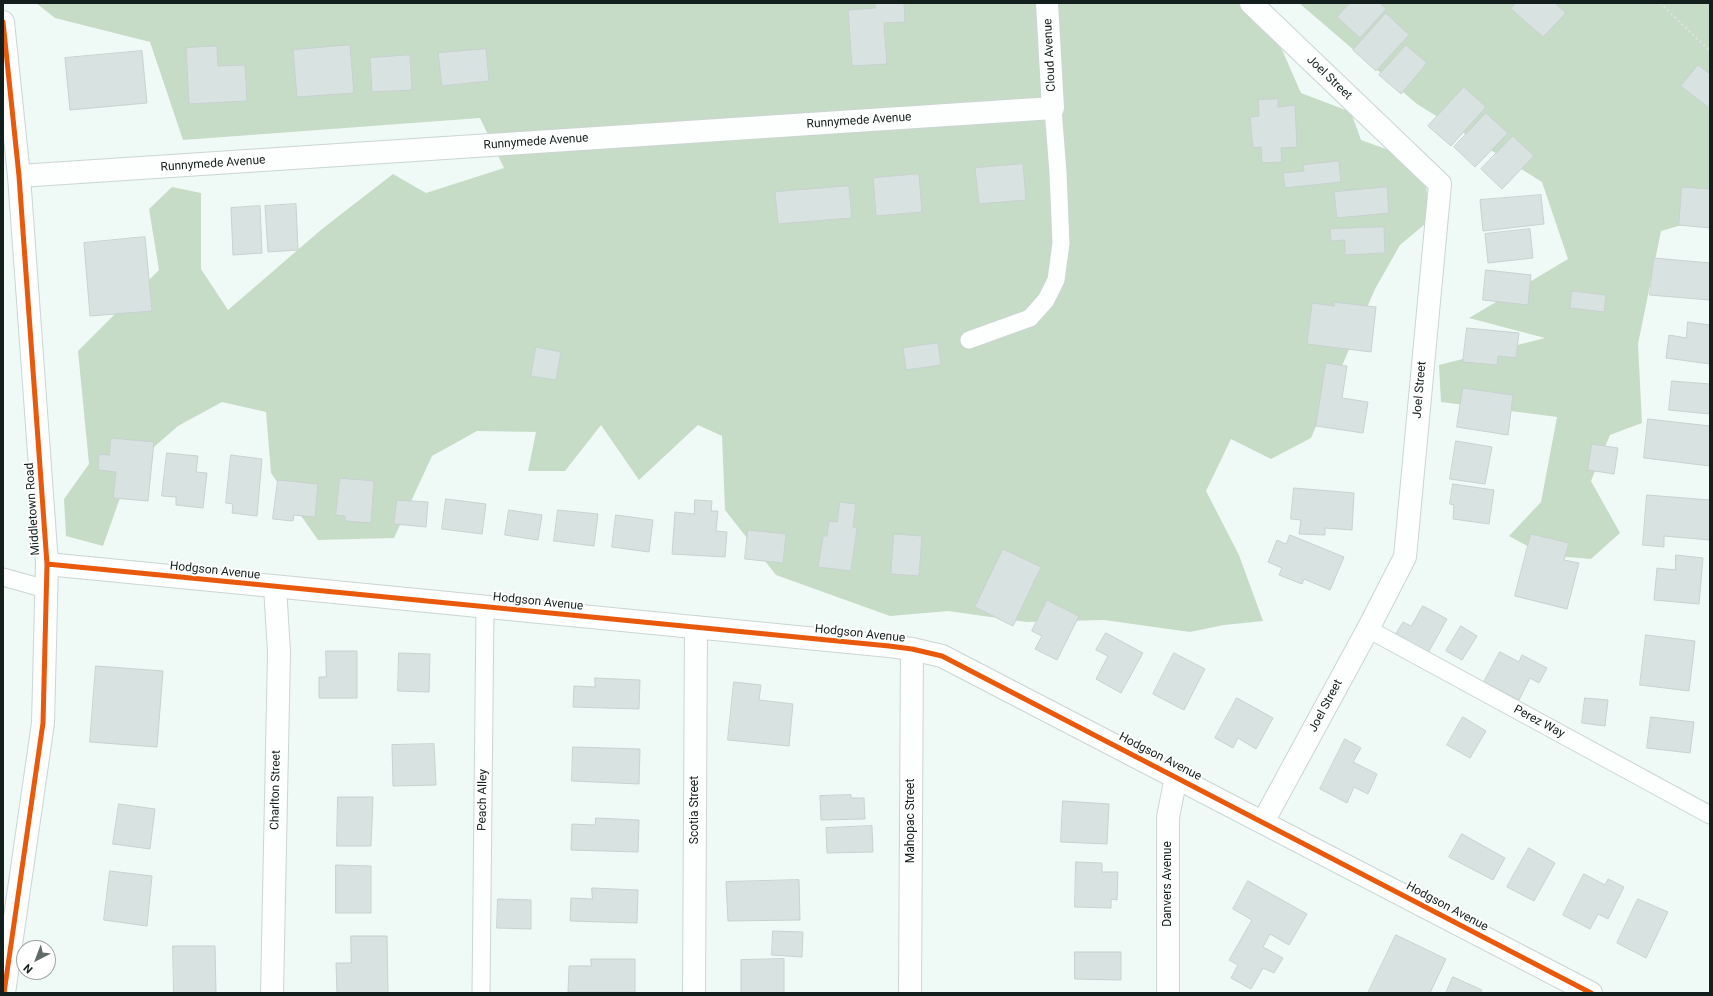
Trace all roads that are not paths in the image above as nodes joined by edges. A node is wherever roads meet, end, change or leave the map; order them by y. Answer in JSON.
{"nodes":[{"id":1,"x":1047,"y":3,"type":"edge"},
{"id":2,"x":1251,"y":3,"type":"edge"},
{"id":3,"x":3,"y":22,"type":"edge"},
{"id":4,"x":1053,"y":108,"type":"junction"},
{"id":5,"x":19,"y":176,"type":"junction"},
{"id":6,"x":969,"y":340,"type":"dead end"},
{"id":7,"x":47,"y":564,"type":"junction"},
{"id":8,"x":3,"y":577,"type":"edge"},
{"id":9,"x":275,"y":586,"type":"junction"},
{"id":10,"x":46,"y":589,"type":"junction"},
{"id":11,"x":485,"y":607,"type":"junction"},
{"id":12,"x":696,"y":627,"type":"junction"},
{"id":13,"x":1368,"y":629,"type":"junction"},
{"id":14,"x":912,"y":649,"type":"junction"},
{"id":15,"x":1176,"y":777,"type":"junction"},
{"id":16,"x":1710,"y":815,"type":"edge"},
{"id":17,"x":1263,"y":822,"type":"junction"},
{"id":18,"x":4,"y":993,"type":"edge"},
{"id":19,"x":272,"y":993,"type":"edge"},
{"id":20,"x":481,"y":993,"type":"edge"},
{"id":21,"x":694,"y":993,"type":"edge"},
{"id":22,"x":910,"y":993,"type":"edge"},
{"id":23,"x":1168,"y":993,"type":"edge"},
{"id":24,"x":1591,"y":993,"type":"edge"}],
"edges":[{"from":1,"to":4,"type":"street","name":"Cloud Avenue"},
{"from":2,"to":13,"type":"street","name":"Joel Street"},
{"from":3,"to":5,"type":"street","name":"Middletown Road"},
{"from":4,"to":5,"type":"street","name":"Runnymede Avenue"},
{"from":4,"to":6,"type":"lane"},
{"from":5,"to":7,"type":"street","name":"Middletown Road"},
{"from":7,"to":9,"type":"street","name":"Hodgson Avenue"},
{"from":7,"to":10,"type":"street","name":"Middletown Road"},
{"from":8,"to":10,"type":"lane"},
{"from":9,"to":11,"type":"street","name":"Hodgson Avenue"},
{"from":9,"to":19,"type":"street","name":"Charlton Street"},
{"from":10,"to":18,"type":"street","name":"Middletown Road"},
{"from":11,"to":12,"type":"street","name":"Hodgson Avenue"},
{"from":11,"to":20,"type":"lane","name":"Peach Alley"},
{"from":12,"to":14,"type":"street","name":"Hodgson Avenue"},
{"from":12,"to":21,"type":"street","name":"Scotia Street"},
{"from":13,"to":16,"type":"lane","name":"Perez Way"},
{"from":13,"to":17,"type":"street","name":"Joel Street"},
{"from":14,"to":15,"type":"street","name":"Hodgson Avenue"},
{"from":14,"to":22,"type":"street","name":"Mahopac Street"},
{"from":15,"to":17,"type":"street","name":"Hodgson Avenue"},
{"from":15,"to":23,"type":"street","name":"Danvers Avenue"},
{"from":17,"to":24,"type":"street","name":"Hodgson Avenue"}]}
